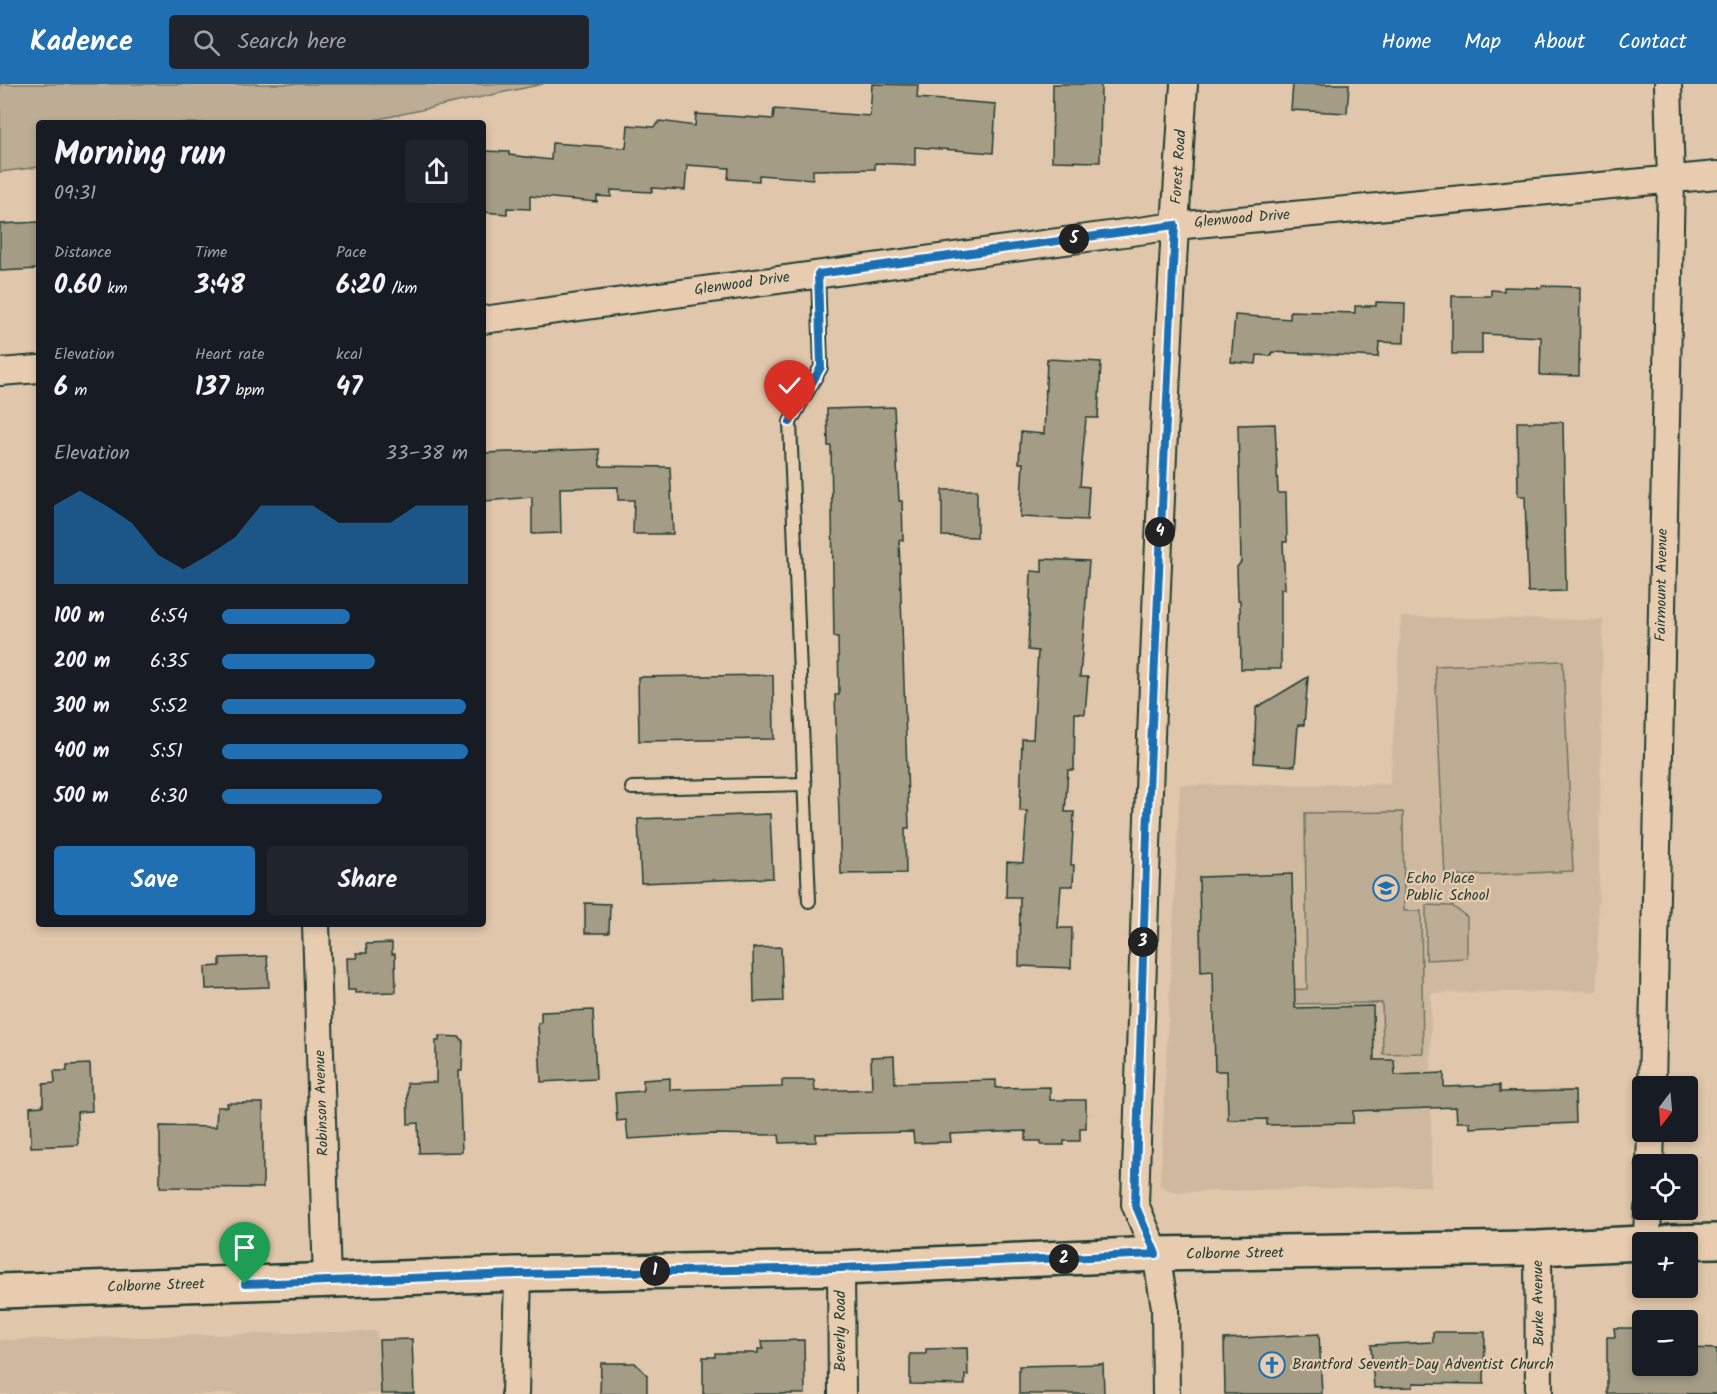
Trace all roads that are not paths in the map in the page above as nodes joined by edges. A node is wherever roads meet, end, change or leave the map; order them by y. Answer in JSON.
{"nodes":[{"id":1,"x":1184,"y":84,"type":"edge"},
{"id":2,"x":1668,"y":84,"type":"edge"},
{"id":3,"x":1717,"y":175,"type":"edge"},
{"id":4,"x":1671,"y":180,"type":"junction"},
{"id":5,"x":1175,"y":225,"type":"junction"},
{"id":6,"x":818,"y":274,"type":"junction"},
{"id":7,"x":486,"y":320,"type":"edge"},
{"id":8,"x":36,"y":369,"type":"edge"},
{"id":9,"x":0,"y":372,"type":"edge"},
{"id":10,"x":805,"y":784,"type":"junction"},
{"id":11,"x":632,"y":788,"type":"dead end"},
{"id":12,"x":809,"y":901,"type":"dead end"},
{"id":13,"x":316,"y":927,"type":"edge"},
{"id":14,"x":1652,"y":1076,"type":"edge"},
{"id":15,"x":1698,"y":1241,"type":"edge"},
{"id":16,"x":1717,"y":1241,"type":"edge"},
{"id":17,"x":1632,"y":1243,"type":"edge"},
{"id":18,"x":1538,"y":1248,"type":"junction"},
{"id":19,"x":1156,"y":1254,"type":"junction"},
{"id":20,"x":841,"y":1268,"type":"junction"},
{"id":21,"x":518,"y":1274,"type":"junction"},
{"id":22,"x":327,"y":1281,"type":"junction"},
{"id":23,"x":0,"y":1291,"type":"edge"},
{"id":24,"x":515,"y":1394,"type":"edge"},
{"id":25,"x":842,"y":1394,"type":"edge"},
{"id":26,"x":1166,"y":1394,"type":"edge"},
{"id":27,"x":1539,"y":1394,"type":"edge"}],
"edges":[{"from":1,"to":5,"type":"street","name":"Forest Road"},
{"from":2,"to":4,"type":"street","name":"Fairmount Avenue"},
{"from":3,"to":4,"type":"street","name":"Glenwood Drive"},
{"from":4,"to":5,"type":"street","name":"Glenwood Drive"},
{"from":4,"to":14,"type":"street","name":"Fairmount Avenue"},
{"from":5,"to":6,"type":"street","name":"Glenwood Drive"},
{"from":5,"to":19,"type":"street","name":"Forest Road"},
{"from":6,"to":7,"type":"street","name":"Glenwood Drive"},
{"from":6,"to":10,"type":"lane"},
{"from":8,"to":9,"type":"street"},
{"from":10,"to":11,"type":"lane"},
{"from":10,"to":12,"type":"lane"},
{"from":13,"to":22,"type":"street","name":"Robinson Avenue"},
{"from":15,"to":16,"type":"main road"},
{"from":17,"to":18,"type":"main road","name":"Colborne Street"},
{"from":18,"to":19,"type":"main road","name":"Colborne Street"},
{"from":18,"to":27,"type":"street","name":"Burke Avenue"},
{"from":19,"to":20,"type":"main road","name":"Colborne Street"},
{"from":19,"to":26,"type":"street","name":"Forest Road"},
{"from":20,"to":21,"type":"main road","name":"Colborne Street"},
{"from":20,"to":25,"type":"street","name":"Beverly Road"},
{"from":21,"to":22,"type":"main road","name":"Colborne Street"},
{"from":21,"to":24,"type":"street"},
{"from":22,"to":23,"type":"main road","name":"Colborne Street"}]}
